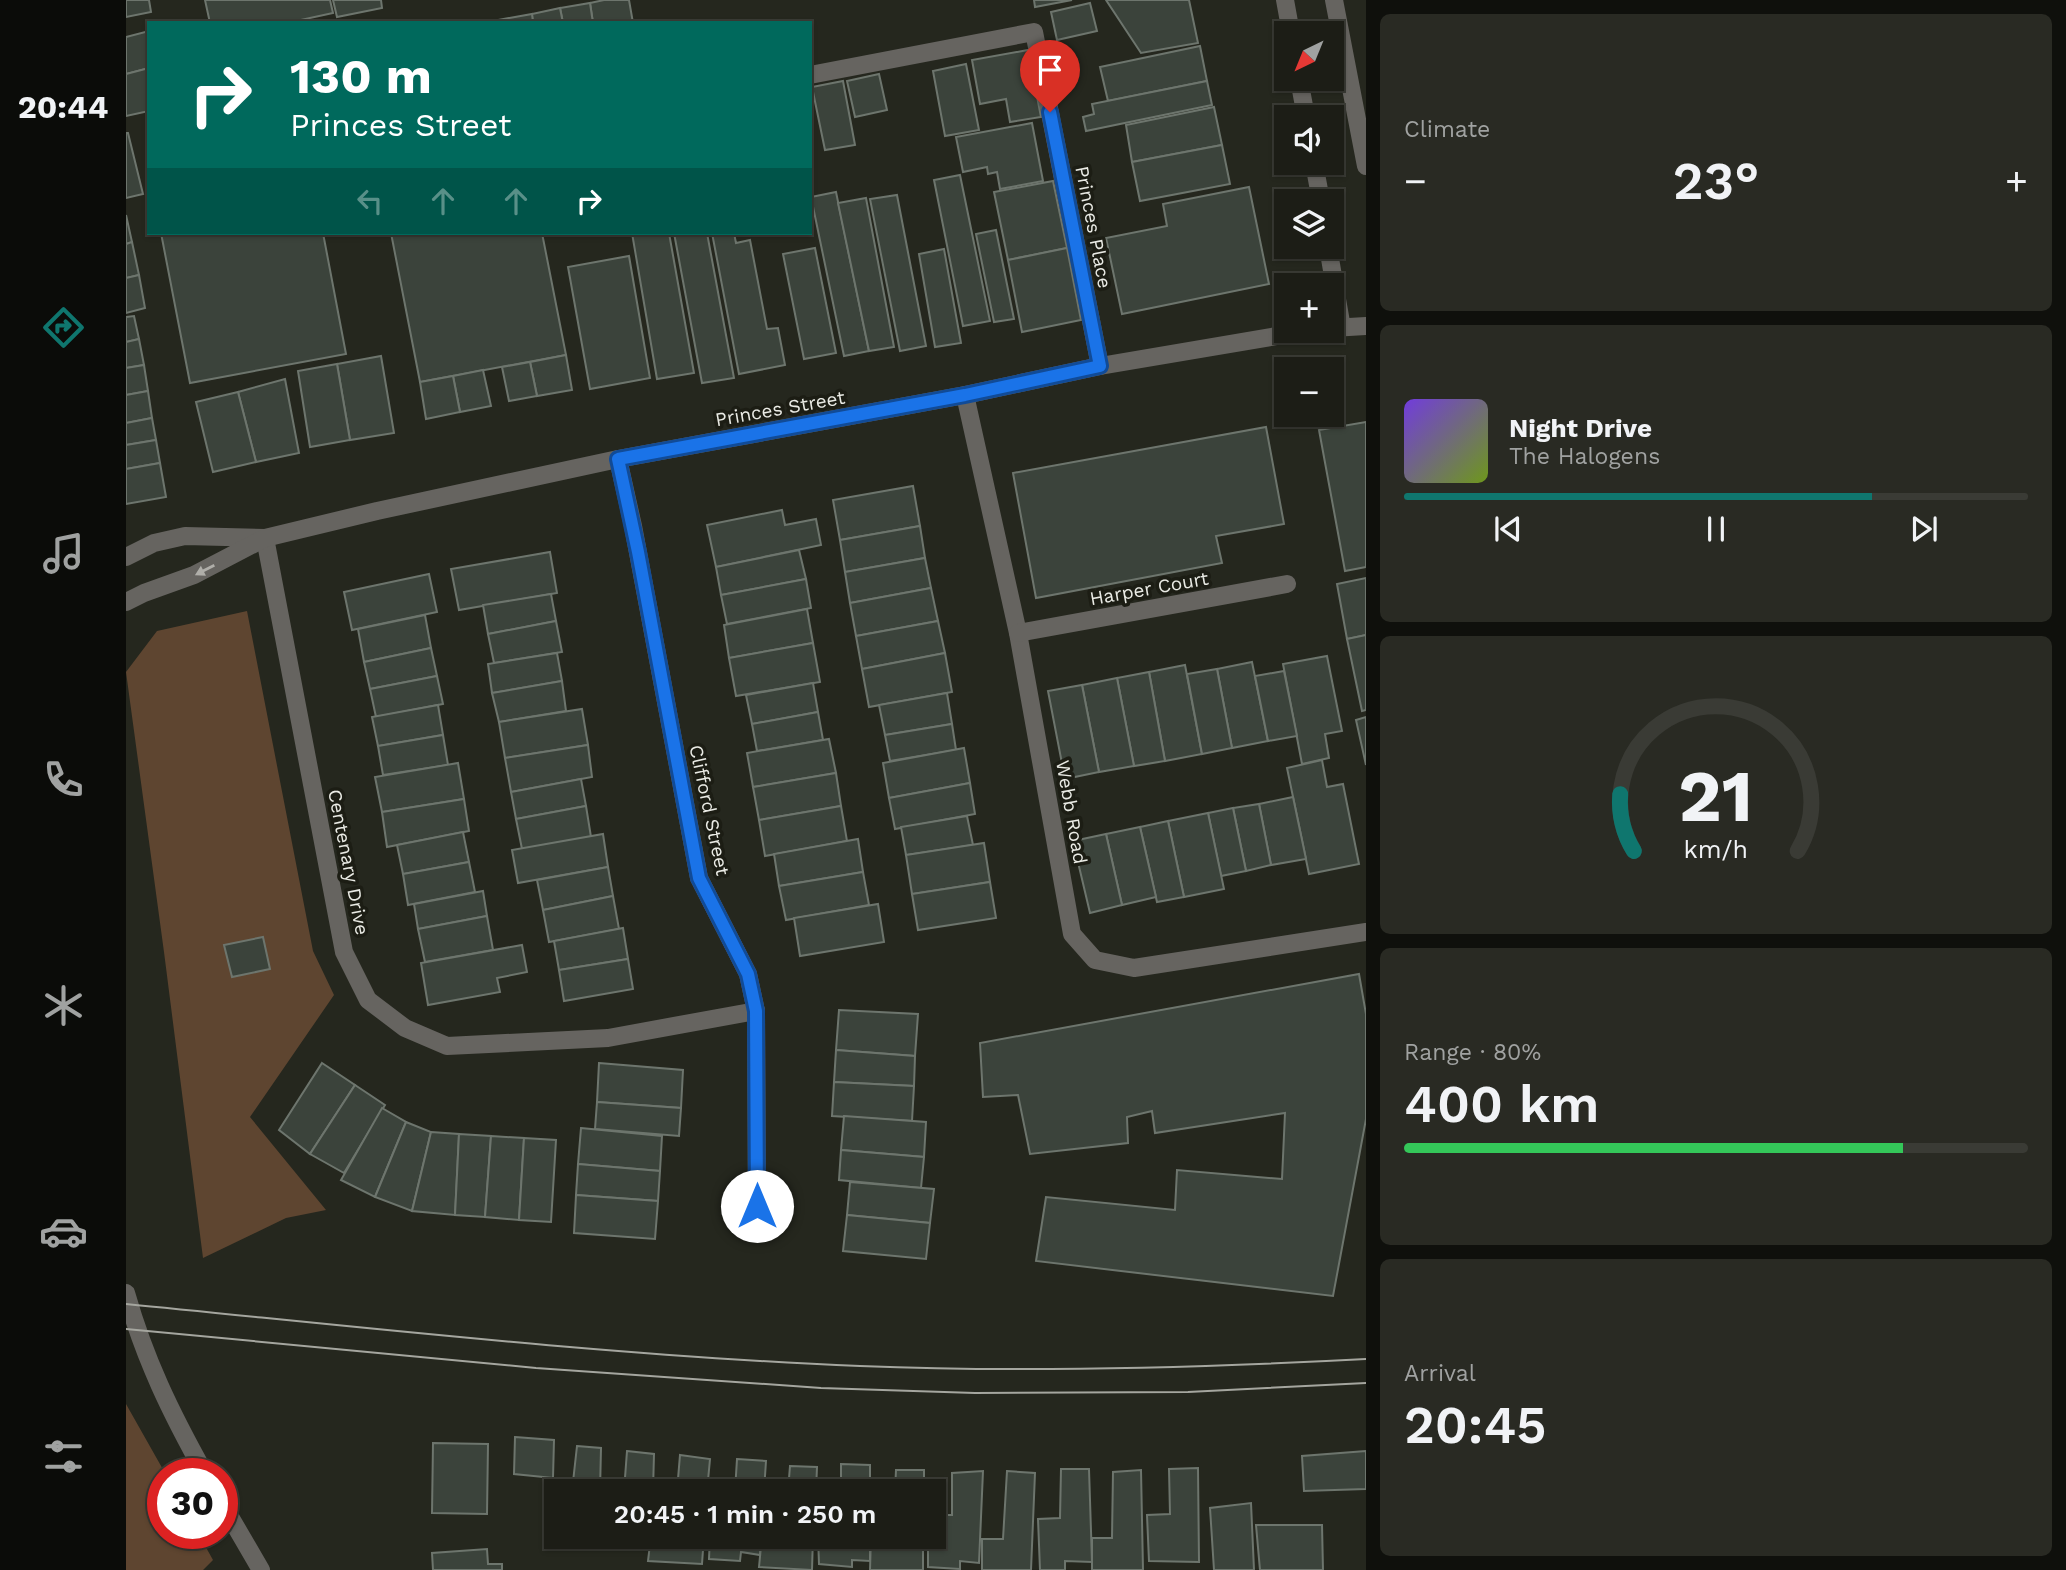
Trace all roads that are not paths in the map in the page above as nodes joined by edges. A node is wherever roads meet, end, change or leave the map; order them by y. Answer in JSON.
{"nodes":[{"id":1,"x":1285,"y":0,"type":"edge"},
{"id":2,"x":1334,"y":0,"type":"edge"},
{"id":3,"x":1289,"y":21,"type":"edge"},
{"id":4,"x":812,"y":75,"type":"edge"},
{"id":5,"x":1366,"y":166,"type":"edge"},
{"id":6,"x":1366,"y":326,"type":"edge"},
{"id":7,"x":1344,"y":328,"type":"edge"},
{"id":8,"x":1274,"y":336,"type":"edge"},
{"id":9,"x":1100,"y":366,"type":"junction"},
{"id":10,"x":965,"y":395,"type":"junction"},
{"id":11,"x":618,"y":459,"type":"junction"},
{"id":12,"x":265,"y":538,"type":"junction"},
{"id":13,"x":126,"y":557,"type":"edge"},
{"id":14,"x":1287,"y":584,"type":"dead end"},
{"id":15,"x":126,"y":602,"type":"edge"},
{"id":16,"x":1018,"y":633,"type":"junction"},
{"id":17,"x":1366,"y":932,"type":"edge"},
{"id":18,"x":756,"y":1011,"type":"junction"},
{"id":19,"x":757,"y":1206,"type":"dead end"},
{"id":20,"x":126,"y":1293,"type":"edge"},
{"id":21,"x":196,"y":1458,"type":"edge"},
{"id":22,"x":238,"y":1530,"type":"edge"},
{"id":23,"x":261,"y":1570,"type":"edge"}],
"edges":[{"from":1,"to":3,"type":"street"},
{"from":2,"to":5,"type":"street"},
{"from":4,"to":9,"type":"street","name":"Princes Place"},
{"from":6,"to":7,"type":"street"},
{"from":8,"to":9,"type":"street","name":"Princes Street"},
{"from":9,"to":10,"type":"street","name":"Princes Street"},
{"from":10,"to":11,"type":"street","name":"Princes Street"},
{"from":10,"to":16,"type":"street","name":"Webb Road"},
{"from":11,"to":12,"type":"street","name":"Princes Street"},
{"from":11,"to":18,"type":"street","name":"Clifford Street"},
{"from":12,"to":13,"type":"street","name":"Princes Street"},
{"from":12,"to":15,"type":"street","name":"Princes Street","one_way":true},
{"from":12,"to":18,"type":"street","name":"Centenary Drive"},
{"from":14,"to":16,"type":"street","name":"Harper Court"},
{"from":16,"to":17,"type":"street","name":"Webb Road"},
{"from":18,"to":19,"type":"street","name":"Clifford Street"},
{"from":20,"to":21,"type":"street"},
{"from":22,"to":23,"type":"street"}]}
